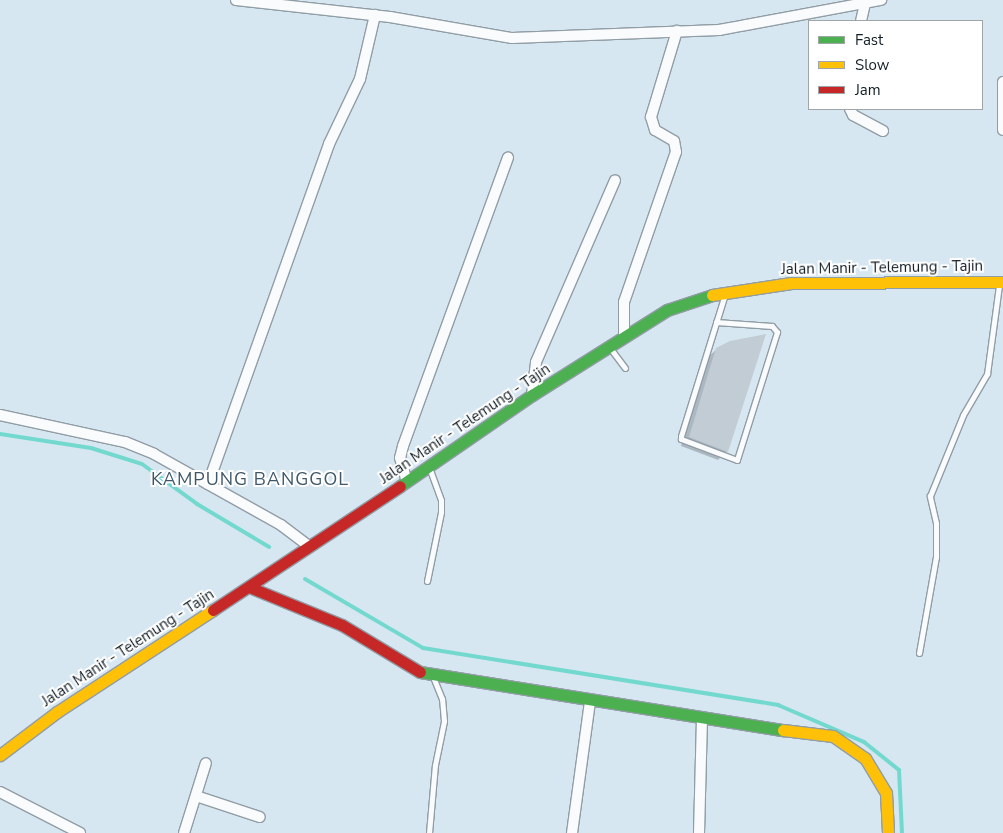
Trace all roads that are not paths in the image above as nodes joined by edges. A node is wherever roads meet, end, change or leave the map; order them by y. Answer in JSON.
{"nodes":[{"id":1,"x":236,"y":0,"type":"edge"},
{"id":2,"x":881,"y":0,"type":"edge"},
{"id":3,"x":865,"y":3,"type":"junction"},
{"id":4,"x":376,"y":15,"type":"junction"},
{"id":5,"x":862,"y":20,"type":"edge"},
{"id":6,"x":677,"y":31,"type":"junction"},
{"id":7,"x":1003,"y":82,"type":"edge"},
{"id":8,"x":851,"y":110,"type":"edge"},
{"id":9,"x":1003,"y":130,"type":"edge"},
{"id":10,"x":883,"y":131,"type":"dead end"},
{"id":11,"x":508,"y":157,"type":"dead end"},
{"id":12,"x":616,"y":180,"type":"dead end"},
{"id":13,"x":1001,"y":282,"type":"edge"},
{"id":14,"x":726,"y":292,"type":"junction"},
{"id":15,"x":716,"y":322,"type":"junction"},
{"id":16,"x":624,"y":335,"type":"junction"},
{"id":17,"x":608,"y":345,"type":"junction"},
{"id":18,"x":625,"y":368,"type":"dead end"},
{"id":19,"x":532,"y":394,"type":"junction"},
{"id":20,"x":0,"y":414,"type":"edge"},
{"id":21,"x":429,"y":467,"type":"junction"},
{"id":22,"x":407,"y":482,"type":"junction"},
{"id":23,"x":208,"y":484,"type":"junction"},
{"id":24,"x":310,"y":547,"type":"junction"},
{"id":25,"x":428,"y":581,"type":"dead end"},
{"id":26,"x":249,"y":587,"type":"junction"},
{"id":27,"x":919,"y":653,"type":"dead end"},
{"id":28,"x":432,"y":675,"type":"junction"},
{"id":29,"x":590,"y":702,"type":"junction"},
{"id":30,"x":702,"y":719,"type":"junction"},
{"id":31,"x":0,"y":755,"type":"edge"},
{"id":32,"x":206,"y":763,"type":"dead end"},
{"id":33,"x":0,"y":792,"type":"edge"},
{"id":34,"x":196,"y":796,"type":"junction"},
{"id":35,"x":260,"y":817,"type":"dead end"},
{"id":36,"x":80,"y":833,"type":"edge"},
{"id":37,"x":184,"y":833,"type":"edge"},
{"id":38,"x":429,"y":833,"type":"edge"},
{"id":39,"x":572,"y":833,"type":"edge"},
{"id":40,"x":699,"y":833,"type":"edge"},
{"id":41,"x":888,"y":833,"type":"edge"}],
"edges":[{"from":1,"to":4,"type":"street"},
{"from":2,"to":3,"type":"street"},
{"from":3,"to":5,"type":"street"},
{"from":3,"to":6,"type":"street"},
{"from":4,"to":6,"type":"street"},
{"from":4,"to":23,"type":"street"},
{"from":6,"to":16,"type":"street"},
{"from":7,"to":9,"type":"street"},
{"from":8,"to":10,"type":"street"},
{"from":11,"to":22,"type":"street"},
{"from":12,"to":19,"type":"street"},
{"from":13,"to":14,"type":"main road","name":"Jalan Manir - Telemung - Tajin"},
{"from":13,"to":27,"type":"lane"},
{"from":14,"to":15,"type":"lane"},
{"from":14,"to":16,"type":"main road","name":"Jalan Manir - Telemung - Tajin"},
{"from":15,"to":15,"type":"lane"},
{"from":16,"to":17,"type":"main road","name":"Jalan Manir - Telemung - Tajin"},
{"from":17,"to":18,"type":"lane"},
{"from":17,"to":19,"type":"main road","name":"Jalan Manir - Telemung - Tajin"},
{"from":19,"to":21,"type":"main road","name":"Jalan Manir - Telemung - Tajin"},
{"from":20,"to":23,"type":"street"},
{"from":21,"to":22,"type":"main road","name":"Jalan Manir - Telemung - Tajin"},
{"from":21,"to":25,"type":"lane"},
{"from":22,"to":24,"type":"main road","name":"Jalan Manir - Telemung - Tajin"},
{"from":23,"to":24,"type":"street"},
{"from":24,"to":26,"type":"main road","name":"Jalan Manir - Telemung - Tajin"},
{"from":26,"to":28,"type":"main road"},
{"from":26,"to":31,"type":"main road","name":"Jalan Manir - Telemung - Tajin"},
{"from":28,"to":29,"type":"main road"},
{"from":28,"to":38,"type":"lane"},
{"from":29,"to":30,"type":"main road"},
{"from":29,"to":39,"type":"street"},
{"from":30,"to":40,"type":"street"},
{"from":30,"to":41,"type":"main road"},
{"from":32,"to":34,"type":"street"},
{"from":33,"to":36,"type":"street"},
{"from":34,"to":35,"type":"street"},
{"from":34,"to":37,"type":"street"}]}
